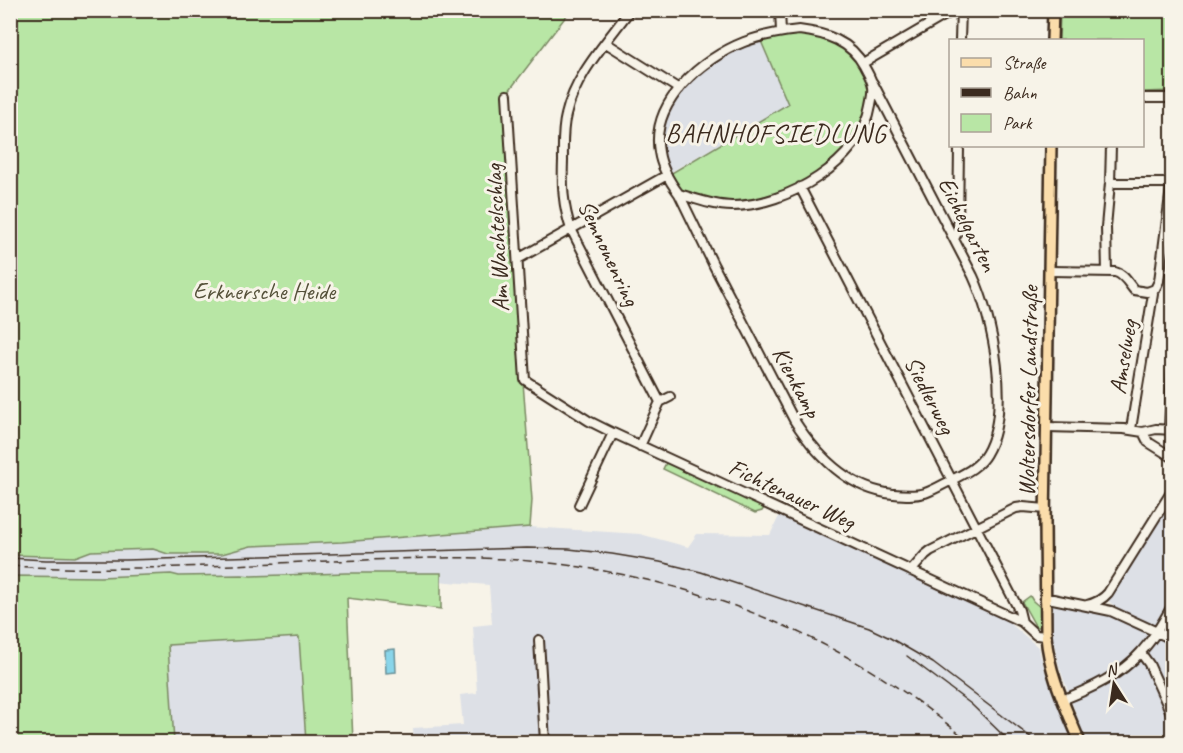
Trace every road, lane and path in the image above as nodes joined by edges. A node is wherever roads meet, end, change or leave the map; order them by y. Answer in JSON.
{"nodes":[{"id":1,"x":630,"y":10,"type":"edge"},
{"id":2,"x":780,"y":10,"type":"edge"},
{"id":3,"x":954,"y":10,"type":"edge"},
{"id":4,"x":961,"y":10,"type":"edge"},
{"id":5,"x":1053,"y":10,"type":"edge"},
{"id":6,"x":781,"y":32,"type":"junction"},
{"id":7,"x":960,"y":39,"type":"edge"},
{"id":8,"x":1052,"y":39,"type":"edge"},
{"id":9,"x":606,"y":43,"type":"junction"},
{"id":10,"x":863,"y":63,"type":"junction"},
{"id":11,"x":873,"y":83,"type":"junction"},
{"id":12,"x":679,"y":89,"type":"junction"},
{"id":13,"x":507,"y":94,"type":"dead end"},
{"id":14,"x":1144,"y":98,"type":"edge"},
{"id":15,"x":1173,"y":98,"type":"edge"},
{"id":16,"x":959,"y":147,"type":"edge"},
{"id":17,"x":1051,"y":147,"type":"edge"},
{"id":18,"x":1111,"y":147,"type":"edge"},
{"id":19,"x":667,"y":175,"type":"junction"},
{"id":20,"x":1172,"y":182,"type":"edge"},
{"id":21,"x":1110,"y":183,"type":"junction"},
{"id":22,"x":800,"y":188,"type":"junction"},
{"id":23,"x":679,"y":194,"type":"junction"},
{"id":24,"x":571,"y":229,"type":"junction"},
{"id":25,"x":954,"y":239,"type":"junction"},
{"id":26,"x":518,"y":259,"type":"junction"},
{"id":27,"x":1050,"y":271,"type":"junction"},
{"id":28,"x":1107,"y":272,"type":"junction"},
{"id":29,"x":1152,"y":291,"type":"junction"},
{"id":30,"x":1173,"y":368,"type":"edge"},
{"id":31,"x":525,"y":380,"type":"joint"},
{"id":32,"x":670,"y":397,"type":"dead end"},
{"id":33,"x":660,"y":402,"type":"junction"},
{"id":34,"x":1047,"y":427,"type":"junction"},
{"id":35,"x":1131,"y":429,"type":"junction"},
{"id":36,"x":1171,"y":430,"type":"edge"},
{"id":37,"x":1143,"y":432,"type":"junction"},
{"id":38,"x":613,"y":433,"type":"junction"},
{"id":39,"x":640,"y":446,"type":"junction"},
{"id":40,"x":1173,"y":457,"type":"edge"},
{"id":41,"x":952,"y":480,"type":"junction"},
{"id":42,"x":1173,"y":491,"type":"edge"},
{"id":43,"x":579,"y":505,"type":"dead end"},
{"id":44,"x":1046,"y":509,"type":"junction"},
{"id":45,"x":977,"y":528,"type":"junction"},
{"id":46,"x":911,"y":571,"type":"junction"},
{"id":47,"x":1108,"y":593,"type":"junction"},
{"id":48,"x":1045,"y":599,"type":"junction"},
{"id":49,"x":1087,"y":605,"type":"junction"},
{"id":50,"x":1173,"y":606,"type":"edge"},
{"id":51,"x":1111,"y":611,"type":"junction"},
{"id":52,"x":1022,"y":622,"type":"junction"},
{"id":53,"x":1157,"y":631,"type":"junction"},
{"id":54,"x":1046,"y":636,"type":"junction"},
{"id":55,"x":1173,"y":639,"type":"edge"},
{"id":56,"x":539,"y":640,"type":"dead end"},
{"id":57,"x":1141,"y":653,"type":"junction"},
{"id":58,"x":1062,"y":700,"type":"junction"},
{"id":59,"x":1173,"y":715,"type":"edge"},
{"id":60,"x":545,"y":742,"type":"edge"},
{"id":61,"x":1080,"y":742,"type":"edge"}],
"edges":[{"from":1,"to":9,"type":"street","name":"Semnonenring"},
{"from":2,"to":6,"type":"street"},
{"from":3,"to":10,"type":"street"},
{"from":4,"to":7,"type":"street"},
{"from":5,"to":8,"type":"main road"},
{"from":6,"to":10,"type":"street"},
{"from":6,"to":12,"type":"street"},
{"from":9,"to":12,"type":"street"},
{"from":9,"to":24,"type":"street","name":"Semnonenring"},
{"from":10,"to":11,"type":"street"},
{"from":11,"to":22,"type":"street"},
{"from":11,"to":25,"type":"street","name":"Eichelgarten"},
{"from":12,"to":19,"type":"street"},
{"from":13,"to":26,"type":"street","name":"Am Wachtelschlag"},
{"from":14,"to":15,"type":"street"},
{"from":16,"to":25,"type":"street"},
{"from":17,"to":27,"type":"main road","name":"Woltersdorfer Landstraße"},
{"from":18,"to":21,"type":"street"},
{"from":19,"to":23,"type":"street"},
{"from":19,"to":24,"type":"street"},
{"from":20,"to":21,"type":"street"},
{"from":20,"to":29,"type":"street","name":"Amselweg"},
{"from":21,"to":28,"type":"street"},
{"from":22,"to":23,"type":"street"},
{"from":22,"to":41,"type":"street","name":"Siedlerweg"},
{"from":23,"to":41,"type":"street","name":"Kienkamp"},
{"from":24,"to":26,"type":"street"},
{"from":24,"to":33,"type":"street","name":"Semnonenring"},
{"from":25,"to":41,"type":"street","name":"Eichelgarten"},
{"from":26,"to":31,"type":"street","name":"Am Wachtelschlag"},
{"from":27,"to":28,"type":"street"},
{"from":27,"to":34,"type":"main road","name":"Woltersdorfer Landstraße"},
{"from":28,"to":29,"type":"street"},
{"from":29,"to":35,"type":"street","name":"Amselweg"},
{"from":30,"to":36,"type":"street"},
{"from":31,"to":38,"type":"street","name":"Fichtenauer Weg"},
{"from":32,"to":33,"type":"street"},
{"from":33,"to":39,"type":"street"},
{"from":34,"to":35,"type":"street"},
{"from":34,"to":44,"type":"main road","name":"Woltersdorfer Landstraße"},
{"from":35,"to":37,"type":"street"},
{"from":36,"to":37,"type":"street"},
{"from":37,"to":40,"type":"street"},
{"from":38,"to":39,"type":"street","name":"Fichtenauer Weg"},
{"from":38,"to":43,"type":"street"},
{"from":39,"to":46,"type":"street","name":"Fichtenauer Weg"},
{"from":41,"to":45,"type":"street","name":"Siedlerweg"},
{"from":42,"to":47,"type":"street"},
{"from":44,"to":45,"type":"street"},
{"from":44,"to":48,"type":"main road","name":"Woltersdorfer Landstraße"},
{"from":45,"to":46,"type":"street"},
{"from":45,"to":52,"type":"street","name":"Siedlerweg"},
{"from":46,"to":52,"type":"street","name":"Fichtenauer Weg"},
{"from":47,"to":49,"type":"street"},
{"from":47,"to":51,"type":"street"},
{"from":48,"to":49,"type":"street"},
{"from":48,"to":54,"type":"main road","name":"Woltersdorfer Landstraße"},
{"from":49,"to":51,"type":"street"},
{"from":50,"to":53,"type":"street"},
{"from":51,"to":53,"type":"street"},
{"from":52,"to":54,"type":"street","name":"Fichtenauer Weg"},
{"from":53,"to":55,"type":"street"},
{"from":53,"to":57,"type":"street"},
{"from":54,"to":58,"type":"main road","name":"Woltersdorfer Landstraße"},
{"from":56,"to":60,"type":"street"},
{"from":57,"to":58,"type":"street"},
{"from":57,"to":59,"type":"street"},
{"from":58,"to":61,"type":"main road","name":"Woltersdorfer Landstraße"}]}
